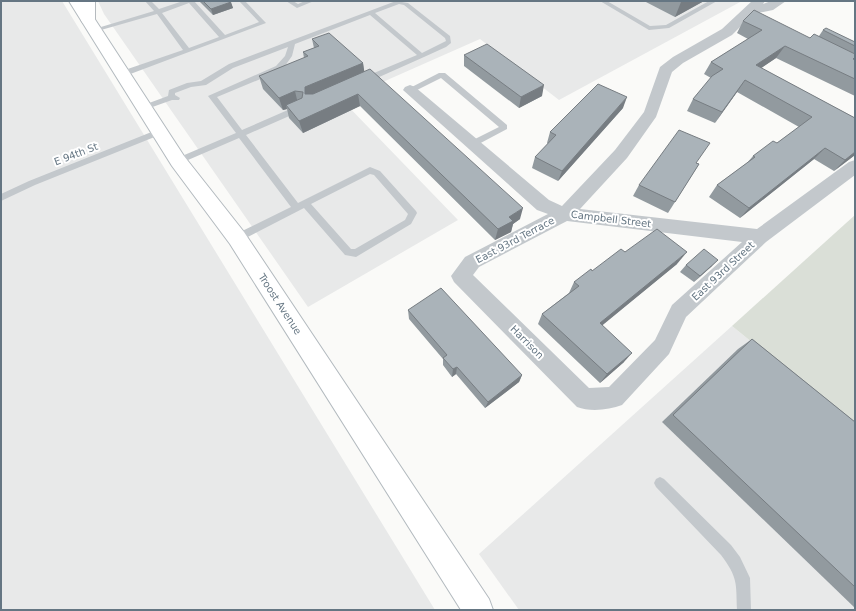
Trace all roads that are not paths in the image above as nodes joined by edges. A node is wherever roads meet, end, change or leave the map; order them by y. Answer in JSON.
{"nodes":[{"id":1,"x":76,"y":1,"type":"edge"},
{"id":2,"x":148,"y":1,"type":"edge"},
{"id":3,"x":190,"y":1,"type":"edge"},
{"id":4,"x":242,"y":1,"type":"edge"},
{"id":5,"x":289,"y":1,"type":"edge"},
{"id":6,"x":312,"y":1,"type":"edge"},
{"id":7,"x":603,"y":1,"type":"edge"},
{"id":8,"x":714,"y":1,"type":"edge"},
{"id":9,"x":780,"y":1,"type":"edge"},
{"id":10,"x":754,"y":6,"type":"edge"},
{"id":11,"x":158,"y":12,"type":"junction"},
{"id":12,"x":371,"y":13,"type":"junction"},
{"id":13,"x":90,"y":17,"type":"edge"},
{"id":14,"x":770,"y":22,"type":"edge"},
{"id":15,"x":223,"y":37,"type":"junction"},
{"id":16,"x":292,"y":42,"type":"junction"},
{"id":17,"x":187,"y":50,"type":"junction"},
{"id":18,"x":422,"y":56,"type":"junction"},
{"id":19,"x":122,"y":74,"type":"junction"},
{"id":20,"x":201,"y":84,"type":"junction"},
{"id":21,"x":356,"y":84,"type":"edge"},
{"id":22,"x":410,"y":90,"type":"joint"},
{"id":23,"x":212,"y":96,"type":"junction"},
{"id":24,"x":302,"y":107,"type":"edge"},
{"id":25,"x":144,"y":108,"type":"junction"},
{"id":26,"x":160,"y":132,"type":"junction"},
{"id":27,"x":241,"y":134,"type":"junction"},
{"id":28,"x":472,"y":144,"type":"junction"},
{"id":29,"x":178,"y":161,"type":"junction"},
{"id":30,"x":855,"y":166,"type":"edge"},
{"id":31,"x":1,"y":198,"type":"edge"},
{"id":32,"x":305,"y":203,"type":"junction"},
{"id":33,"x":296,"y":207,"type":"junction"},
{"id":34,"x":565,"y":214,"type":"junction"},
{"id":35,"x":760,"y":237,"type":"junction"},
{"id":36,"x":237,"y":238,"type":"junction"},
{"id":37,"x":472,"y":262,"type":"joint"},
{"id":38,"x":614,"y":397,"type":"joint"},
{"id":39,"x":660,"y":483,"type":"dead end"},
{"id":40,"x":478,"y":610,"type":"edge"},
{"id":41,"x":744,"y":610,"type":"edge"}],
"edges":[{"from":1,"to":13,"type":"main road","name":"Troost Avenue"},
{"from":2,"to":11,"type":"lane"},
{"from":3,"to":11,"type":"lane"},
{"from":3,"to":15,"type":"lane"},
{"from":4,"to":15,"type":"lane"},
{"from":5,"to":6,"type":"lane"},
{"from":7,"to":8,"type":"lane"},
{"from":9,"to":10,"type":"street"},
{"from":10,"to":14,"type":"street"},
{"from":10,"to":34,"type":"street","name":"East 93rd Terrace"},
{"from":11,"to":13,"type":"lane"},
{"from":11,"to":17,"type":"lane"},
{"from":12,"to":16,"type":"lane"},
{"from":12,"to":18,"type":"lane"},
{"from":12,"to":18,"type":"lane"},
{"from":13,"to":19,"type":"main road","name":"Troost Avenue"},
{"from":15,"to":17,"type":"lane"},
{"from":16,"to":20,"type":"lane"},
{"from":16,"to":23,"type":"lane"},
{"from":17,"to":19,"type":"lane"},
{"from":18,"to":21,"type":"lane"},
{"from":19,"to":25,"type":"main road","name":"Troost Avenue"},
{"from":20,"to":23,"type":"lane"},
{"from":20,"to":25,"type":"lane"},
{"from":22,"to":28,"type":"street","name":"Campbell Street"},
{"from":22,"to":28,"type":"lane"},
{"from":23,"to":27,"type":"lane"},
{"from":24,"to":27,"type":"lane"},
{"from":25,"to":26,"type":"main road","name":"Troost Avenue"},
{"from":26,"to":29,"type":"main road","name":"Troost Avenue"},
{"from":26,"to":31,"type":"lane","name":"E 94th St"},
{"from":27,"to":29,"type":"lane"},
{"from":27,"to":33,"type":"lane"},
{"from":28,"to":34,"type":"street","name":"Campbell Street"},
{"from":29,"to":36,"type":"main road","name":"Troost Avenue"},
{"from":30,"to":35,"type":"street","name":"East 93rd Street"},
{"from":32,"to":32,"type":"lane"},
{"from":32,"to":33,"type":"lane"},
{"from":33,"to":36,"type":"lane"},
{"from":34,"to":35,"type":"street","name":"Campbell Street"},
{"from":34,"to":37,"type":"street","name":"East 93rd Terrace"},
{"from":35,"to":38,"type":"street","name":"East 93rd Street"},
{"from":36,"to":40,"type":"main road","name":"Troost Avenue"},
{"from":37,"to":38,"type":"street","name":"Harrison"},
{"from":39,"to":41,"type":"lane"}]}
